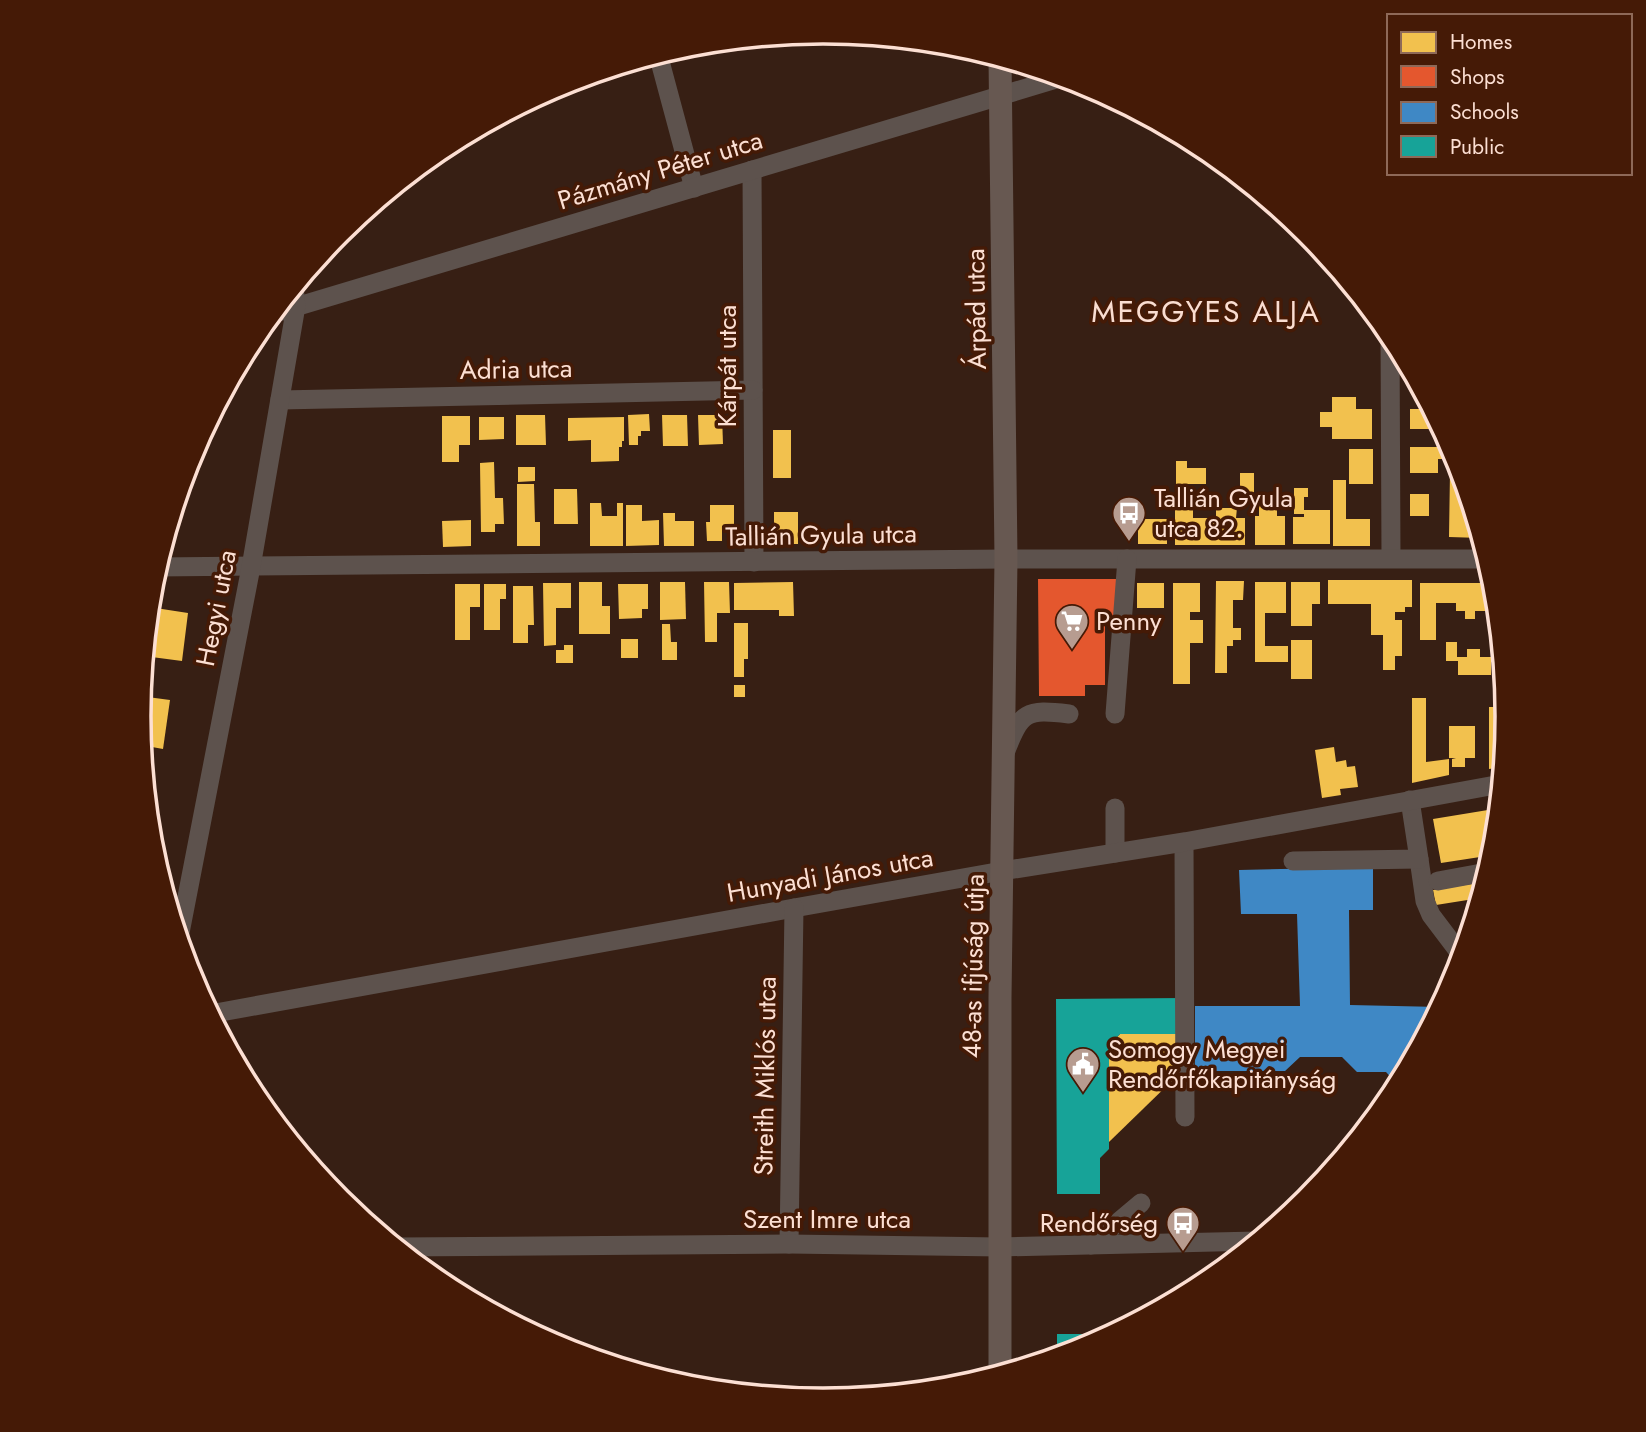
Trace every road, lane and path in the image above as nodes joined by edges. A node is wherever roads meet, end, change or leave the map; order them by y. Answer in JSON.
{"nodes":[{"id":1,"x":661,"y":64,"type":"edge"},
{"id":2,"x":1000,"y":68,"type":"edge"},
{"id":3,"x":1046,"y":82,"type":"edge"},
{"id":4,"x":1001,"y":95,"type":"junction"},
{"id":5,"x":752,"y":170,"type":"junction"},
{"id":6,"x":694,"y":188,"type":"junction"},
{"id":7,"x":299,"y":296,"type":"edge"},
{"id":8,"x":294,"y":302,"type":"edge"},
{"id":9,"x":1390,"y":356,"type":"edge"},
{"id":10,"x":753,"y":390,"type":"junction"},
{"id":11,"x":280,"y":400,"type":"junction"},
{"id":12,"x":1391,"y":558,"type":"junction"},
{"id":13,"x":1006,"y":559,"type":"junction"},
{"id":14,"x":1127,"y":559,"type":"junction"},
{"id":15,"x":1476,"y":559,"type":"edge"},
{"id":16,"x":754,"y":562,"type":"junction"},
{"id":17,"x":168,"y":567,"type":"edge"},
{"id":18,"x":251,"y":567,"type":"junction"},
{"id":19,"x":1069,"y":714,"type":"dead end"},
{"id":20,"x":1115,"y":714,"type":"dead end"},
{"id":21,"x":1005,"y":754,"type":"junction"},
{"id":22,"x":1491,"y":786,"type":"edge"},
{"id":23,"x":1410,"y":800,"type":"junction"},
{"id":24,"x":1115,"y":808,"type":"dead end"},
{"id":25,"x":1184,"y":842,"type":"junction"},
{"id":26,"x":1115,"y":853,"type":"junction"},
{"id":27,"x":1419,"y":859,"type":"junction"},
{"id":28,"x":1293,"y":861,"type":"dead end"},
{"id":29,"x":1002,"y":871,"type":"junction"},
{"id":30,"x":1476,"y":874,"type":"edge"},
{"id":31,"x":1438,"y":881,"type":"dead end"},
{"id":32,"x":794,"y":908,"type":"junction"},
{"id":33,"x":183,"y":920,"type":"edge"},
{"id":34,"x":1455,"y":946,"type":"edge"},
{"id":35,"x":220,"y":1012,"type":"edge"},
{"id":36,"x":1185,"y":1117,"type":"dead end"},
{"id":37,"x":1141,"y":1203,"type":"dead end"},
{"id":38,"x":1241,"y":1241,"type":"edge"},
{"id":39,"x":789,"y":1244,"type":"junction"},
{"id":40,"x":1091,"y":1245,"type":"junction"},
{"id":41,"x":411,"y":1247,"type":"edge"},
{"id":42,"x":1000,"y":1247,"type":"junction"},
{"id":43,"x":1000,"y":1364,"type":"edge"}],
"edges":[{"from":1,"to":6,"type":"street"},
{"from":2,"to":4,"type":"main road","name":"Árpád utca"},
{"from":3,"to":4,"type":"street","name":"Pázmány Péter utca"},
{"from":4,"to":5,"type":"street","name":"Pázmány Péter utca"},
{"from":4,"to":13,"type":"main road","name":"Árpád utca"},
{"from":5,"to":6,"type":"street","name":"Pázmány Péter utca"},
{"from":5,"to":10,"type":"street","name":"Kárpát utca"},
{"from":6,"to":7,"type":"street","name":"Pázmány Péter utca"},
{"from":8,"to":11,"type":"street","name":"Hegyi utca"},
{"from":9,"to":12,"type":"street"},
{"from":10,"to":11,"type":"street","name":"Adria utca"},
{"from":10,"to":16,"type":"street","name":"Kárpát utca"},
{"from":11,"to":18,"type":"street","name":"Hegyi utca"},
{"from":12,"to":14,"type":"street","name":"Tallián Gyula utca"},
{"from":12,"to":15,"type":"street","name":"Tallián Gyula utca"},
{"from":13,"to":14,"type":"street","name":"Tallián Gyula utca"},
{"from":13,"to":16,"type":"street","name":"Tallián Gyula utca"},
{"from":13,"to":21,"type":"main road","name":"48-as ifjúság útja"},
{"from":14,"to":20,"type":"street"},
{"from":16,"to":18,"type":"street","name":"Tallián Gyula utca"},
{"from":17,"to":18,"type":"street","name":"Tallián Gyula utca"},
{"from":18,"to":33,"type":"street","name":"Hegyi utca"},
{"from":19,"to":21,"type":"street"},
{"from":21,"to":29,"type":"main road","name":"48-as ifjúság útja"},
{"from":22,"to":23,"type":"street","name":"Hunyadi János utca"},
{"from":23,"to":25,"type":"street","name":"Hunyadi János utca"},
{"from":23,"to":27,"type":"street"},
{"from":24,"to":26,"type":"street"},
{"from":25,"to":26,"type":"street","name":"Hunyadi János utca"},
{"from":25,"to":36,"type":"street"},
{"from":26,"to":29,"type":"street","name":"Hunyadi János utca"},
{"from":27,"to":28,"type":"street"},
{"from":27,"to":34,"type":"street"},
{"from":29,"to":32,"type":"street","name":"Hunyadi János utca"},
{"from":29,"to":42,"type":"main road","name":"48-as ifjúság útja"},
{"from":30,"to":31,"type":"street"},
{"from":32,"to":35,"type":"street","name":"Hunyadi János utca"},
{"from":32,"to":39,"type":"street","name":"Streith Miklós utca"},
{"from":37,"to":40,"type":"street"},
{"from":38,"to":40,"type":"street","name":"Szent Imre utca"},
{"from":39,"to":41,"type":"street","name":"Szent Imre utca"},
{"from":39,"to":42,"type":"street","name":"Szent Imre utca"},
{"from":40,"to":42,"type":"street","name":"Szent Imre utca"},
{"from":42,"to":43,"type":"main road","name":"48-as ifjúság útja"}]}
